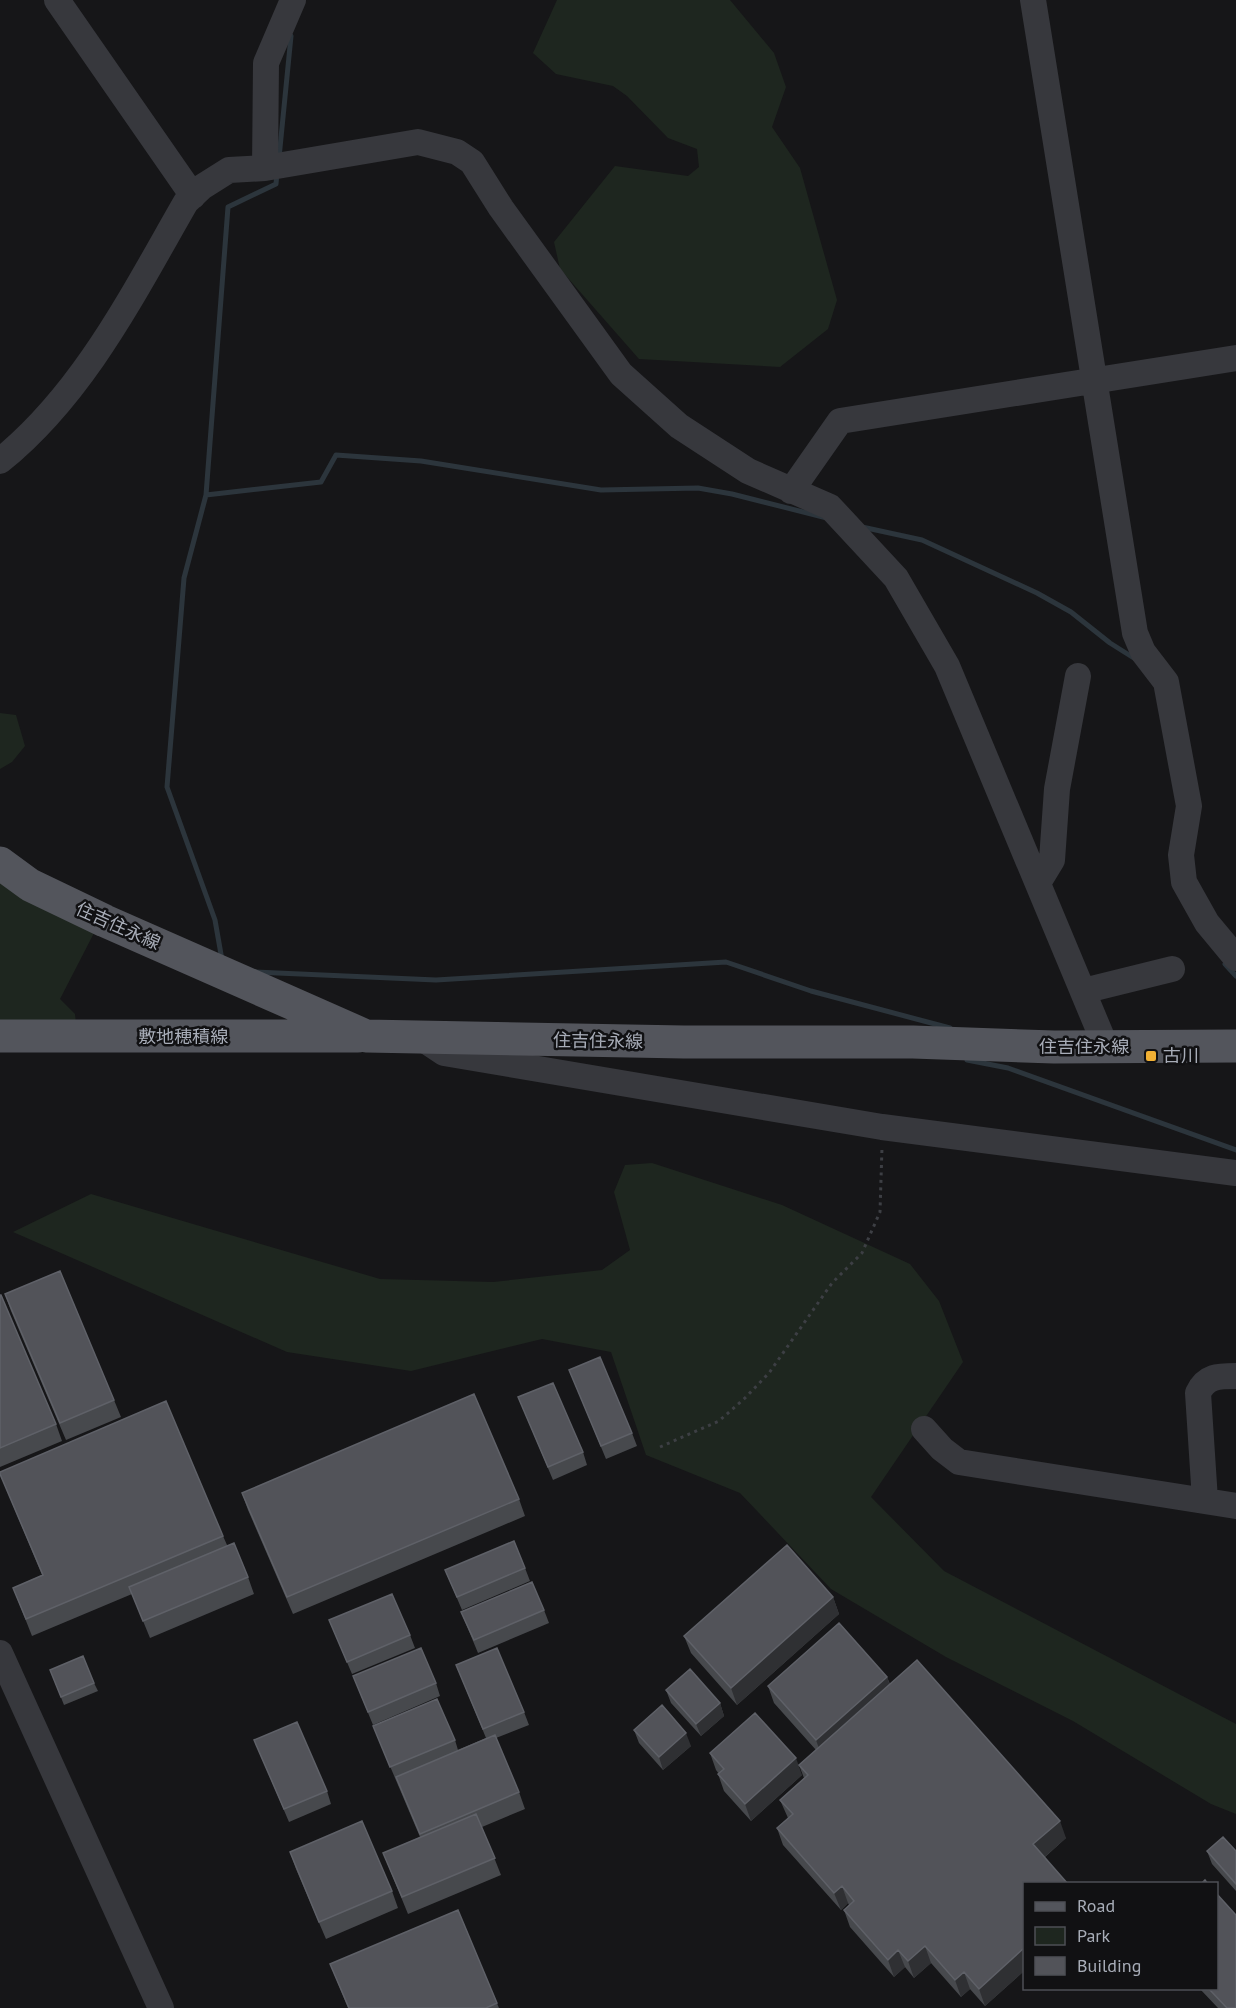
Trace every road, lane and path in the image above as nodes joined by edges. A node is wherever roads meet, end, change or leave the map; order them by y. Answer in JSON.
{"nodes":[{"id":1,"x":57,"y":0,"type":"edge"},
{"id":2,"x":293,"y":0,"type":"edge"},
{"id":3,"x":1033,"y":0,"type":"edge"},
{"id":4,"x":265,"y":168,"type":"junction"},
{"id":5,"x":193,"y":196,"type":"junction"},
{"id":6,"x":1236,"y":358,"type":"edge"},
{"id":7,"x":1093,"y":380,"type":"junction"},
{"id":8,"x":0,"y":461,"type":"edge"},
{"id":9,"x":791,"y":491,"type":"junction"},
{"id":10,"x":1078,"y":676,"type":"dead end"},
{"id":11,"x":0,"y":863,"type":"edge"},
{"id":12,"x":1038,"y":883,"type":"junction"},
{"id":13,"x":1236,"y":958,"type":"edge"},
{"id":14,"x":1172,"y":969,"type":"dead end"},
{"id":15,"x":1083,"y":991,"type":"junction"},
{"id":16,"x":366,"y":1035,"type":"junction"},
{"id":17,"x":0,"y":1036,"type":"edge"},
{"id":18,"x":423,"y":1039,"type":"junction"},
{"id":19,"x":1236,"y":1046,"type":"edge"},
{"id":20,"x":1106,"y":1047,"type":"junction"},
{"id":21,"x":882,"y":1127,"type":"junction"},
{"id":22,"x":1236,"y":1173,"type":"edge"},
{"id":23,"x":1236,"y":1376,"type":"edge"},
{"id":24,"x":924,"y":1429,"type":"dead end"},
{"id":25,"x":660,"y":1448,"type":"dead end"},
{"id":26,"x":1205,"y":1500,"type":"junction"},
{"id":27,"x":1236,"y":1506,"type":"edge"},
{"id":28,"x":0,"y":1653,"type":"edge"},
{"id":29,"x":162,"y":2008,"type":"edge"}],
"edges":[{"from":1,"to":5,"type":"street"},
{"from":2,"to":4,"type":"street"},
{"from":3,"to":7,"type":"street"},
{"from":4,"to":5,"type":"street"},
{"from":4,"to":9,"type":"street"},
{"from":5,"to":8,"type":"street"},
{"from":6,"to":7,"type":"street"},
{"from":7,"to":9,"type":"street"},
{"from":7,"to":13,"type":"street"},
{"from":9,"to":12,"type":"street"},
{"from":10,"to":12,"type":"street"},
{"from":11,"to":16,"type":"main road","name":"住吉住永線"},
{"from":12,"to":15,"type":"street"},
{"from":14,"to":15,"type":"street"},
{"from":15,"to":20,"type":"street"},
{"from":16,"to":17,"type":"main road","name":"敷地穂積線"},
{"from":16,"to":18,"type":"main road","name":"住吉住永線"},
{"from":18,"to":20,"type":"main road","name":"住吉住永線"},
{"from":18,"to":21,"type":"street"},
{"from":19,"to":20,"type":"main road","name":"住吉住永線"},
{"from":21,"to":22,"type":"street"},
{"from":21,"to":25,"type":"path"},
{"from":23,"to":26,"type":"street"},
{"from":24,"to":26,"type":"street"},
{"from":26,"to":27,"type":"street"},
{"from":28,"to":29,"type":"street"}]}
